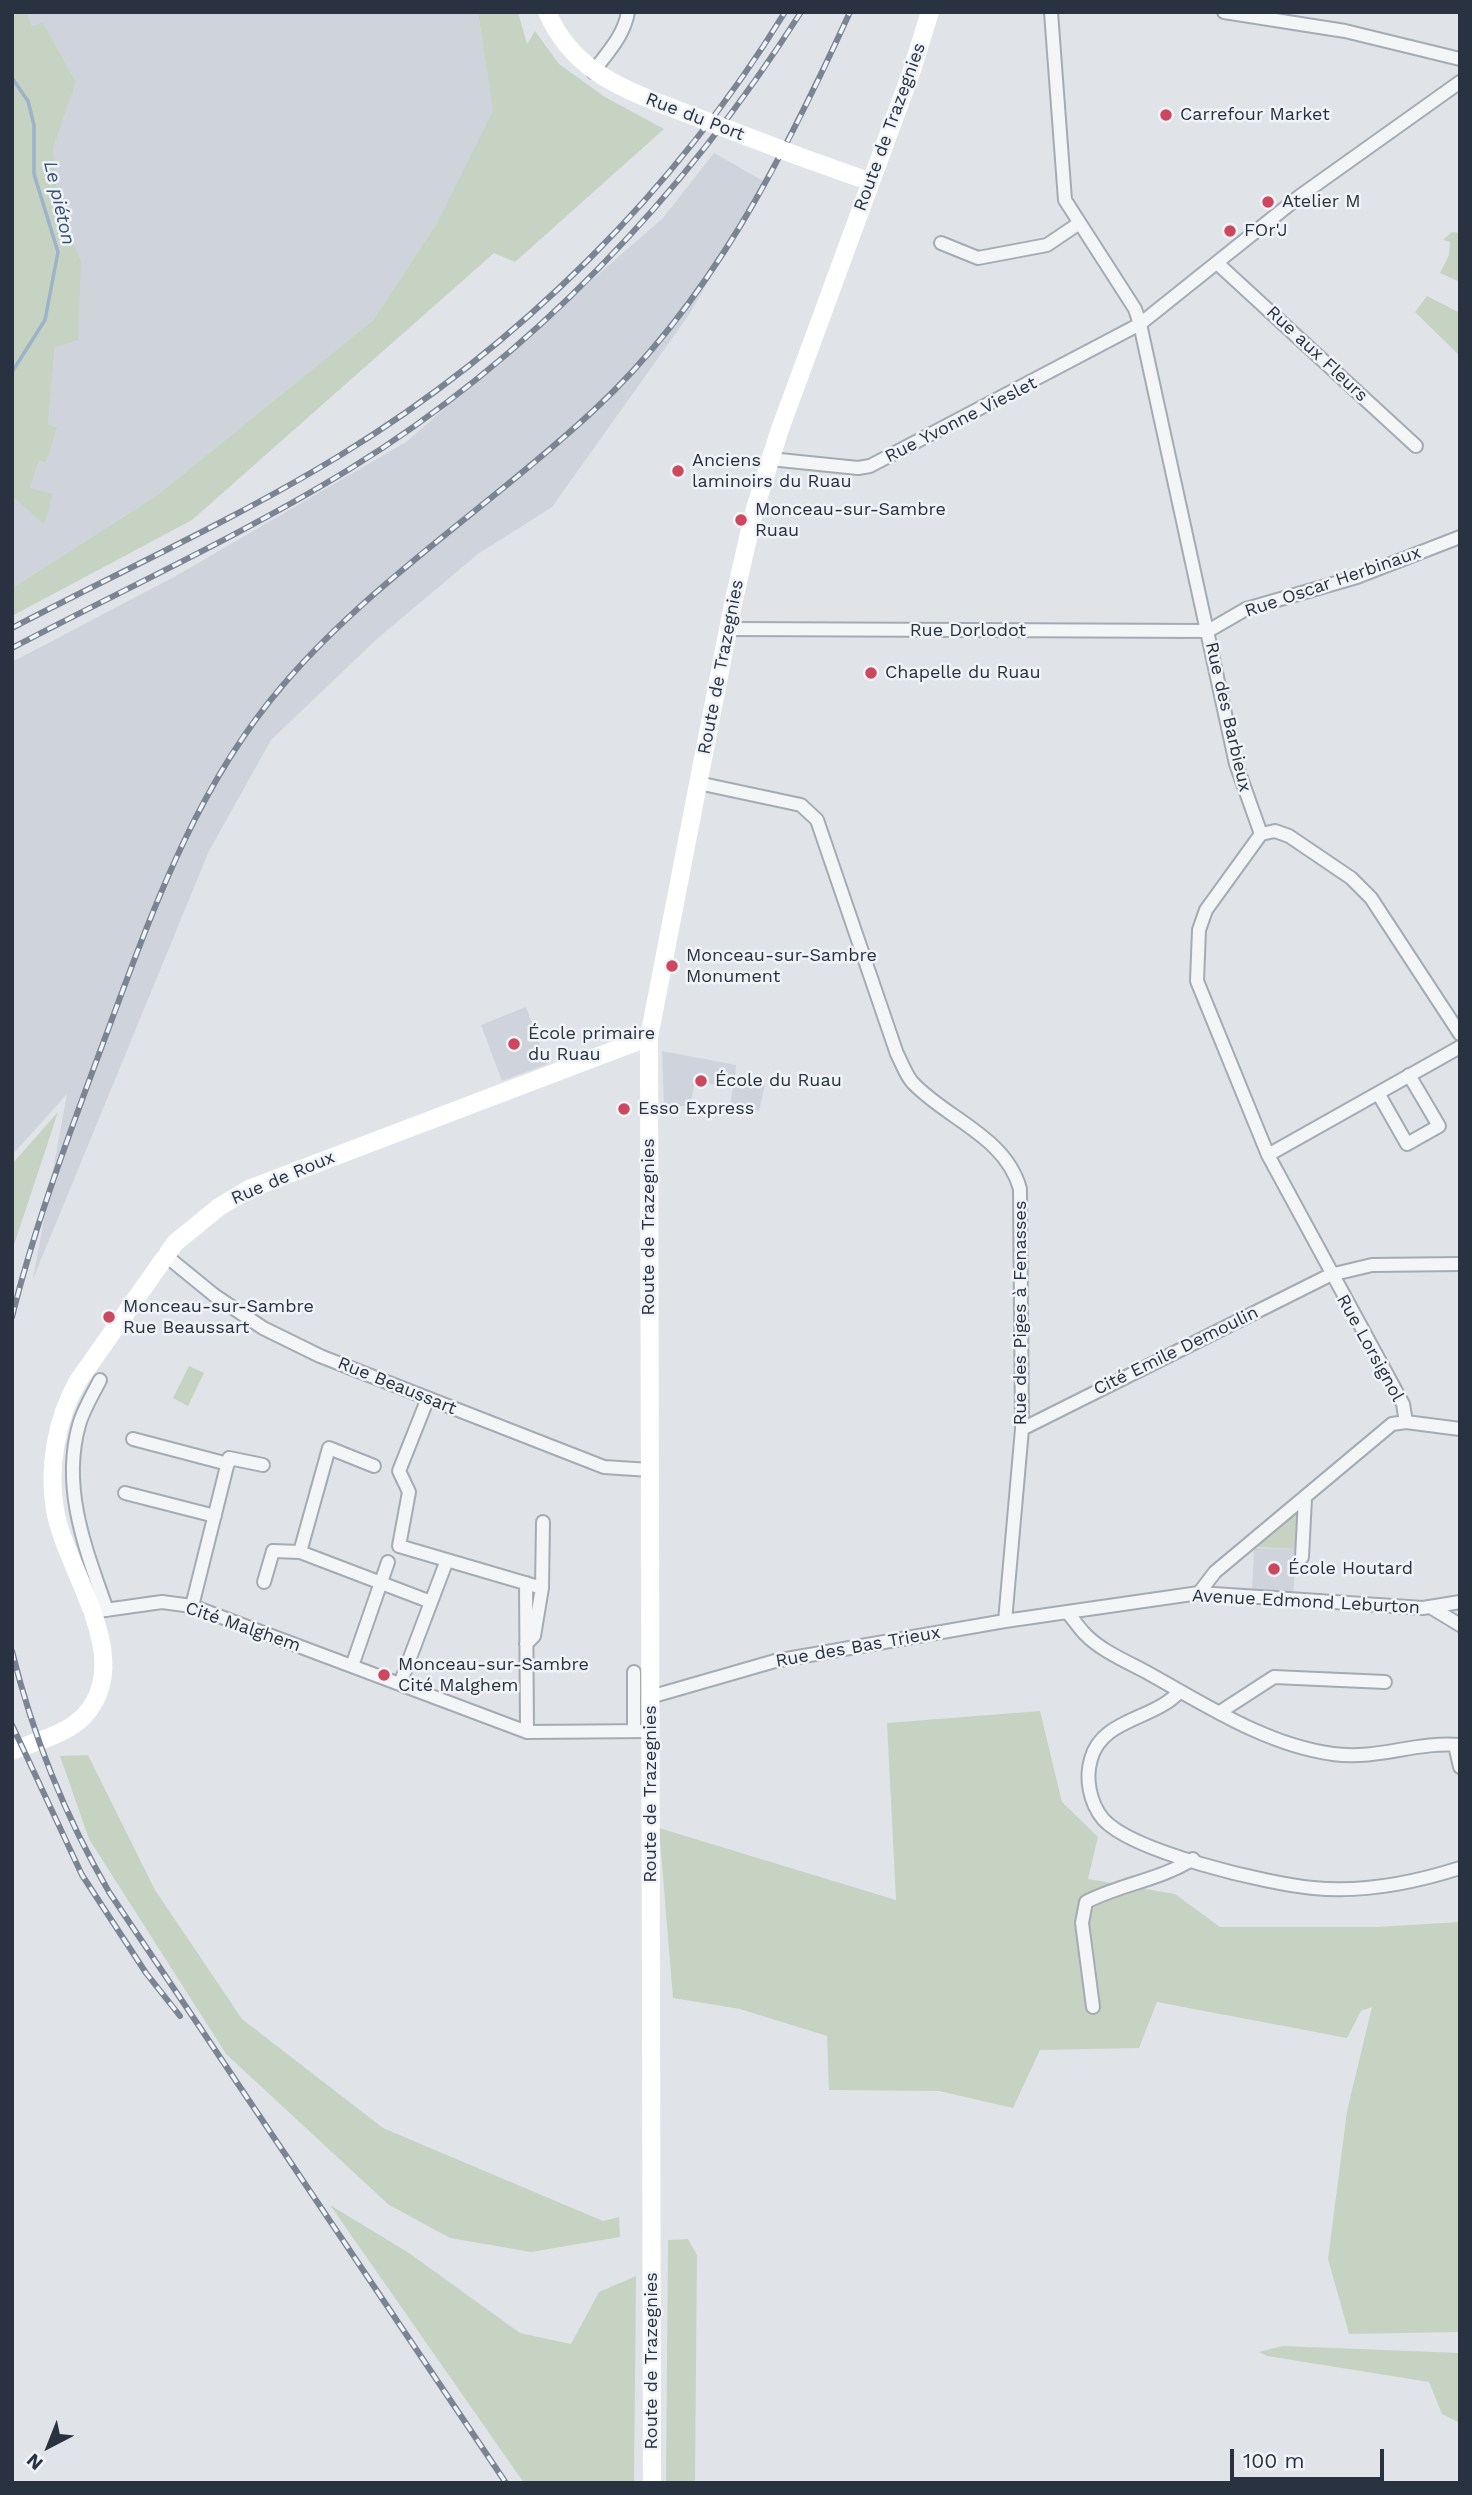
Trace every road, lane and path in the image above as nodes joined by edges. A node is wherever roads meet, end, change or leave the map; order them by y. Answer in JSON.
{"nodes":[{"id":1,"x":547,"y":12,"type":"edge"},
{"id":2,"x":628,"y":12,"type":"edge"},
{"id":3,"x":930,"y":12,"type":"edge"},
{"id":4,"x":1051,"y":12,"type":"edge"},
{"id":5,"x":1224,"y":12,"type":"edge"},
{"id":6,"x":1460,"y":59,"type":"edge"},
{"id":7,"x":593,"y":72,"type":"junction"},
{"id":8,"x":1460,"y":82,"type":"edge"},
{"id":9,"x":871,"y":182,"type":"junction"},
{"id":10,"x":1079,"y":223,"type":"junction"},
{"id":11,"x":941,"y":243,"type":"dead end"},
{"id":12,"x":1217,"y":263,"type":"junction"},
{"id":13,"x":1140,"y":324,"type":"junction"},
{"id":14,"x":1416,"y":446,"type":"dead end"},
{"id":15,"x":770,"y":459,"type":"junction"},
{"id":16,"x":1460,"y":537,"type":"edge"},
{"id":17,"x":728,"y":629,"type":"junction"},
{"id":18,"x":1208,"y":631,"type":"junction"},
{"id":19,"x":698,"y":783,"type":"junction"},
{"id":20,"x":1261,"y":834,"type":"junction"},
{"id":21,"x":1460,"y":1034,"type":"edge"},
{"id":22,"x":649,"y":1037,"type":"junction"},
{"id":23,"x":1460,"y":1047,"type":"edge"},
{"id":24,"x":1409,"y":1075,"type":"junction"},
{"id":25,"x":1378,"y":1093,"type":"junction"},
{"id":26,"x":1268,"y":1155,"type":"junction"},
{"id":27,"x":165,"y":1255,"type":"junction"},
{"id":28,"x":1460,"y":1264,"type":"edge"},
{"id":29,"x":1330,"y":1275,"type":"junction"},
{"id":30,"x":100,"y":1380,"type":"dead end"},
{"id":31,"x":428,"y":1398,"type":"junction"},
{"id":32,"x":1406,"y":1422,"type":"junction"},
{"id":33,"x":1022,"y":1429,"type":"junction"},
{"id":34,"x":1460,"y":1429,"type":"edge"},
{"id":35,"x":133,"y":1439,"type":"dead end"},
{"id":36,"x":228,"y":1464,"type":"junction"},
{"id":37,"x":263,"y":1465,"type":"dead end"},
{"id":38,"x":374,"y":1466,"type":"dead end"},
{"id":39,"x":650,"y":1470,"type":"junction"},
{"id":40,"x":125,"y":1493,"type":"dead end"},
{"id":41,"x":1305,"y":1498,"type":"junction"},
{"id":42,"x":215,"y":1516,"type":"junction"},
{"id":43,"x":544,"y":1522,"type":"dead end"},
{"id":44,"x":300,"y":1552,"type":"junction"},
{"id":45,"x":1302,"y":1557,"type":"dead end"},
{"id":46,"x":447,"y":1560,"type":"junction"},
{"id":47,"x":388,"y":1562,"type":"dead end"},
{"id":48,"x":264,"y":1582,"type":"dead end"},
{"id":49,"x":381,"y":1583,"type":"junction"},
{"id":50,"x":526,"y":1583,"type":"junction"},
{"id":51,"x":542,"y":1588,"type":"junction"},
{"id":52,"x":1199,"y":1592,"type":"junction"},
{"id":53,"x":431,"y":1602,"type":"junction"},
{"id":54,"x":1460,"y":1602,"type":"edge"},
{"id":55,"x":192,"y":1606,"type":"junction"},
{"id":56,"x":1432,"y":1608,"type":"junction"},
{"id":57,"x":99,"y":1611,"type":"junction"},
{"id":58,"x":1068,"y":1613,"type":"junction"},
{"id":59,"x":1005,"y":1621,"type":"junction"},
{"id":60,"x":1460,"y":1625,"type":"edge"},
{"id":61,"x":526,"y":1644,"type":"junction"},
{"id":62,"x":352,"y":1666,"type":"junction"},
{"id":63,"x":634,"y":1672,"type":"dead end"},
{"id":64,"x":1385,"y":1682,"type":"dead end"},
{"id":65,"x":400,"y":1684,"type":"junction"},
{"id":66,"x":1180,"y":1691,"type":"junction"},
{"id":67,"x":650,"y":1696,"type":"junction"},
{"id":68,"x":1220,"y":1712,"type":"junction"},
{"id":69,"x":642,"y":1731,"type":"junction"},
{"id":70,"x":527,"y":1732,"type":"junction"},
{"id":71,"x":1457,"y":1745,"type":"edge"},
{"id":72,"x":12,"y":1751,"type":"edge"},
{"id":73,"x":1460,"y":1767,"type":"edge"},
{"id":74,"x":1193,"y":1860,"type":"junction"},
{"id":75,"x":1460,"y":1868,"type":"edge"},
{"id":76,"x":1093,"y":2007,"type":"dead end"},
{"id":77,"x":652,"y":2483,"type":"edge"}],
"edges":[{"from":1,"to":7,"type":"main road","name":"Rue du Port"},
{"from":2,"to":7,"type":"street"},
{"from":3,"to":9,"type":"main road","name":"Route de Trazegnies"},
{"from":4,"to":10,"type":"street","name":"Rue des Barbieux"},
{"from":5,"to":6,"type":"street"},
{"from":7,"to":9,"type":"main road","name":"Rue du Port","bridge":true},
{"from":8,"to":12,"type":"street","name":"Rue Yvonne Vieslet"},
{"from":9,"to":15,"type":"main road","name":"Route de Trazegnies"},
{"from":10,"to":11,"type":"street"},
{"from":10,"to":13,"type":"street","name":"Rue des Barbieux"},
{"from":12,"to":13,"type":"street","name":"Rue Yvonne Vieslet"},
{"from":12,"to":14,"type":"street","name":"Rue aux Fleurs"},
{"from":13,"to":15,"type":"street","name":"Rue Yvonne Vieslet"},
{"from":13,"to":18,"type":"street","name":"Rue des Barbieux"},
{"from":15,"to":17,"type":"main road","name":"Route de Trazegnies"},
{"from":16,"to":18,"type":"street","name":"Rue Oscar Herbinaux"},
{"from":17,"to":18,"type":"street","name":"Rue Dorlodot"},
{"from":17,"to":19,"type":"main road","name":"Route de Trazegnies"},
{"from":18,"to":20,"type":"street","name":"Rue des Barbieux"},
{"from":19,"to":22,"type":"main road","name":"Route de Trazegnies"},
{"from":19,"to":33,"type":"street","name":"Rue des Piges à Fenasses"},
{"from":20,"to":21,"type":"street"},
{"from":20,"to":26,"type":"street"},
{"from":22,"to":27,"type":"main road","name":"Rue de Roux"},
{"from":22,"to":39,"type":"main road","name":"Route de Trazegnies"},
{"from":23,"to":24,"type":"street"},
{"from":24,"to":25,"type":"street"},
{"from":24,"to":25,"type":"street"},
{"from":25,"to":26,"type":"street"},
{"from":26,"to":29,"type":"street"},
{"from":27,"to":31,"type":"street","name":"Rue Beaussart"},
{"from":27,"to":57,"type":"main road","name":"Rue de Roux"},
{"from":28,"to":29,"type":"street","name":"Cité Emile Demoulin"},
{"from":29,"to":32,"type":"street","name":"Rue Lorsignol"},
{"from":29,"to":33,"type":"street","name":"Cité Emile Demoulin"},
{"from":30,"to":57,"type":"street","name":"Rue de Roux"},
{"from":31,"to":39,"type":"street","name":"Rue Beaussart"},
{"from":31,"to":46,"type":"street"},
{"from":32,"to":34,"type":"street"},
{"from":32,"to":41,"type":"street"},
{"from":33,"to":59,"type":"street","name":"Rue des Piges à Fenasses"},
{"from":35,"to":36,"type":"street"},
{"from":36,"to":37,"type":"street"},
{"from":36,"to":42,"type":"street"},
{"from":38,"to":44,"type":"street"},
{"from":39,"to":67,"type":"main road","name":"Route de Trazegnies"},
{"from":40,"to":42,"type":"street"},
{"from":41,"to":45,"type":"street"},
{"from":41,"to":52,"type":"street"},
{"from":42,"to":55,"type":"street"},
{"from":43,"to":51,"type":"street"},
{"from":44,"to":48,"type":"street"},
{"from":44,"to":49,"type":"street"},
{"from":46,"to":50,"type":"street"},
{"from":46,"to":53,"type":"street"},
{"from":47,"to":49,"type":"street"},
{"from":49,"to":53,"type":"street"},
{"from":49,"to":62,"type":"street"},
{"from":50,"to":51,"type":"street"},
{"from":50,"to":61,"type":"street"},
{"from":51,"to":61,"type":"street"},
{"from":52,"to":56,"type":"street","name":"Avenue Edmond Leburton"},
{"from":52,"to":58,"type":"street","name":"Avenue Edmond Leburton"},
{"from":53,"to":65,"type":"street"},
{"from":54,"to":56,"type":"street","name":"Avenue Edmond Leburton"},
{"from":55,"to":57,"type":"street","name":"Cité Malghem"},
{"from":55,"to":62,"type":"street","name":"Cité Malghem"},
{"from":56,"to":60,"type":"street"},
{"from":57,"to":72,"type":"main road","name":"Rue de Roux"},
{"from":58,"to":59,"type":"street","name":"Rue des Bas Trieux"},
{"from":58,"to":66,"type":"street"},
{"from":59,"to":67,"type":"street","name":"Rue des Bas Trieux"},
{"from":61,"to":70,"type":"street"},
{"from":62,"to":65,"type":"street","name":"Cité Malghem"},
{"from":63,"to":69,"type":"street"},
{"from":64,"to":68,"type":"street"},
{"from":65,"to":70,"type":"street","name":"Cité Malghem"},
{"from":66,"to":68,"type":"street"},
{"from":66,"to":74,"type":"street"},
{"from":67,"to":69,"type":"main road","name":"Route de Trazegnies"},
{"from":68,"to":71,"type":"street"},
{"from":69,"to":70,"type":"street","name":"Cité Malghem"},
{"from":69,"to":77,"type":"main road","name":"Route de Trazegnies"},
{"from":71,"to":73,"type":"street"},
{"from":74,"to":75,"type":"street"},
{"from":74,"to":76,"type":"street"}]}
